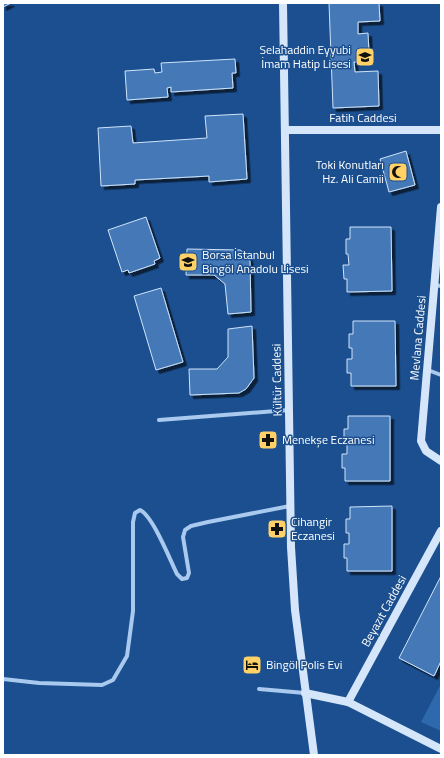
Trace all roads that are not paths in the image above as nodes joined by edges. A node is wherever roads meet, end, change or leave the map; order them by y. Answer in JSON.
{"nodes":[{"id":1,"x":283,"y":3,"type":"edge"},
{"id":2,"x":285,"y":130,"type":"junction"},
{"id":3,"x":441,"y":130,"type":"edge"},
{"id":4,"x":441,"y":207,"type":"edge"},
{"id":5,"x":438,"y":285,"type":"edge"},
{"id":6,"x":428,"y":370,"type":"junction"},
{"id":7,"x":441,"y":375,"type":"edge"},
{"id":8,"x":289,"y":410,"type":"junction"},
{"id":9,"x":159,"y":420,"type":"dead end"},
{"id":10,"x":441,"y":461,"type":"edge"},
{"id":11,"x":290,"y":506,"type":"junction"},
{"id":12,"x":441,"y":531,"type":"edge"},
{"id":13,"x":3,"y":679,"type":"edge"},
{"id":14,"x":259,"y":688,"type":"dead end"},
{"id":15,"x":305,"y":693,"type":"junction"},
{"id":16,"x":348,"y":702,"type":"junction"},
{"id":17,"x":441,"y":749,"type":"edge"},
{"id":18,"x":314,"y":755,"type":"edge"}],
"edges":[{"from":1,"to":2,"type":"street","name":"Kültür Caddesi"},
{"from":2,"to":3,"type":"street","name":"Fatih Caddesi"},
{"from":2,"to":8,"type":"street","name":"Kültür Caddesi"},
{"from":4,"to":5,"type":"street","name":"Mevlana Caddesi"},
{"from":5,"to":6,"type":"street","name":"Mevlana Caddesi"},
{"from":6,"to":7,"type":"street"},
{"from":6,"to":10,"type":"street","name":"Mevlana Caddesi"},
{"from":8,"to":9,"type":"street"},
{"from":8,"to":11,"type":"street","name":"Kültür Caddesi"},
{"from":11,"to":13,"type":"street"},
{"from":11,"to":15,"type":"street","name":"Kültür Caddesi"},
{"from":12,"to":16,"type":"street","name":"Beyazıt Caddesi"},
{"from":14,"to":15,"type":"street"},
{"from":15,"to":16,"type":"street"},
{"from":15,"to":18,"type":"street","name":"Kültür Caddesi"},
{"from":16,"to":17,"type":"street"}]}
